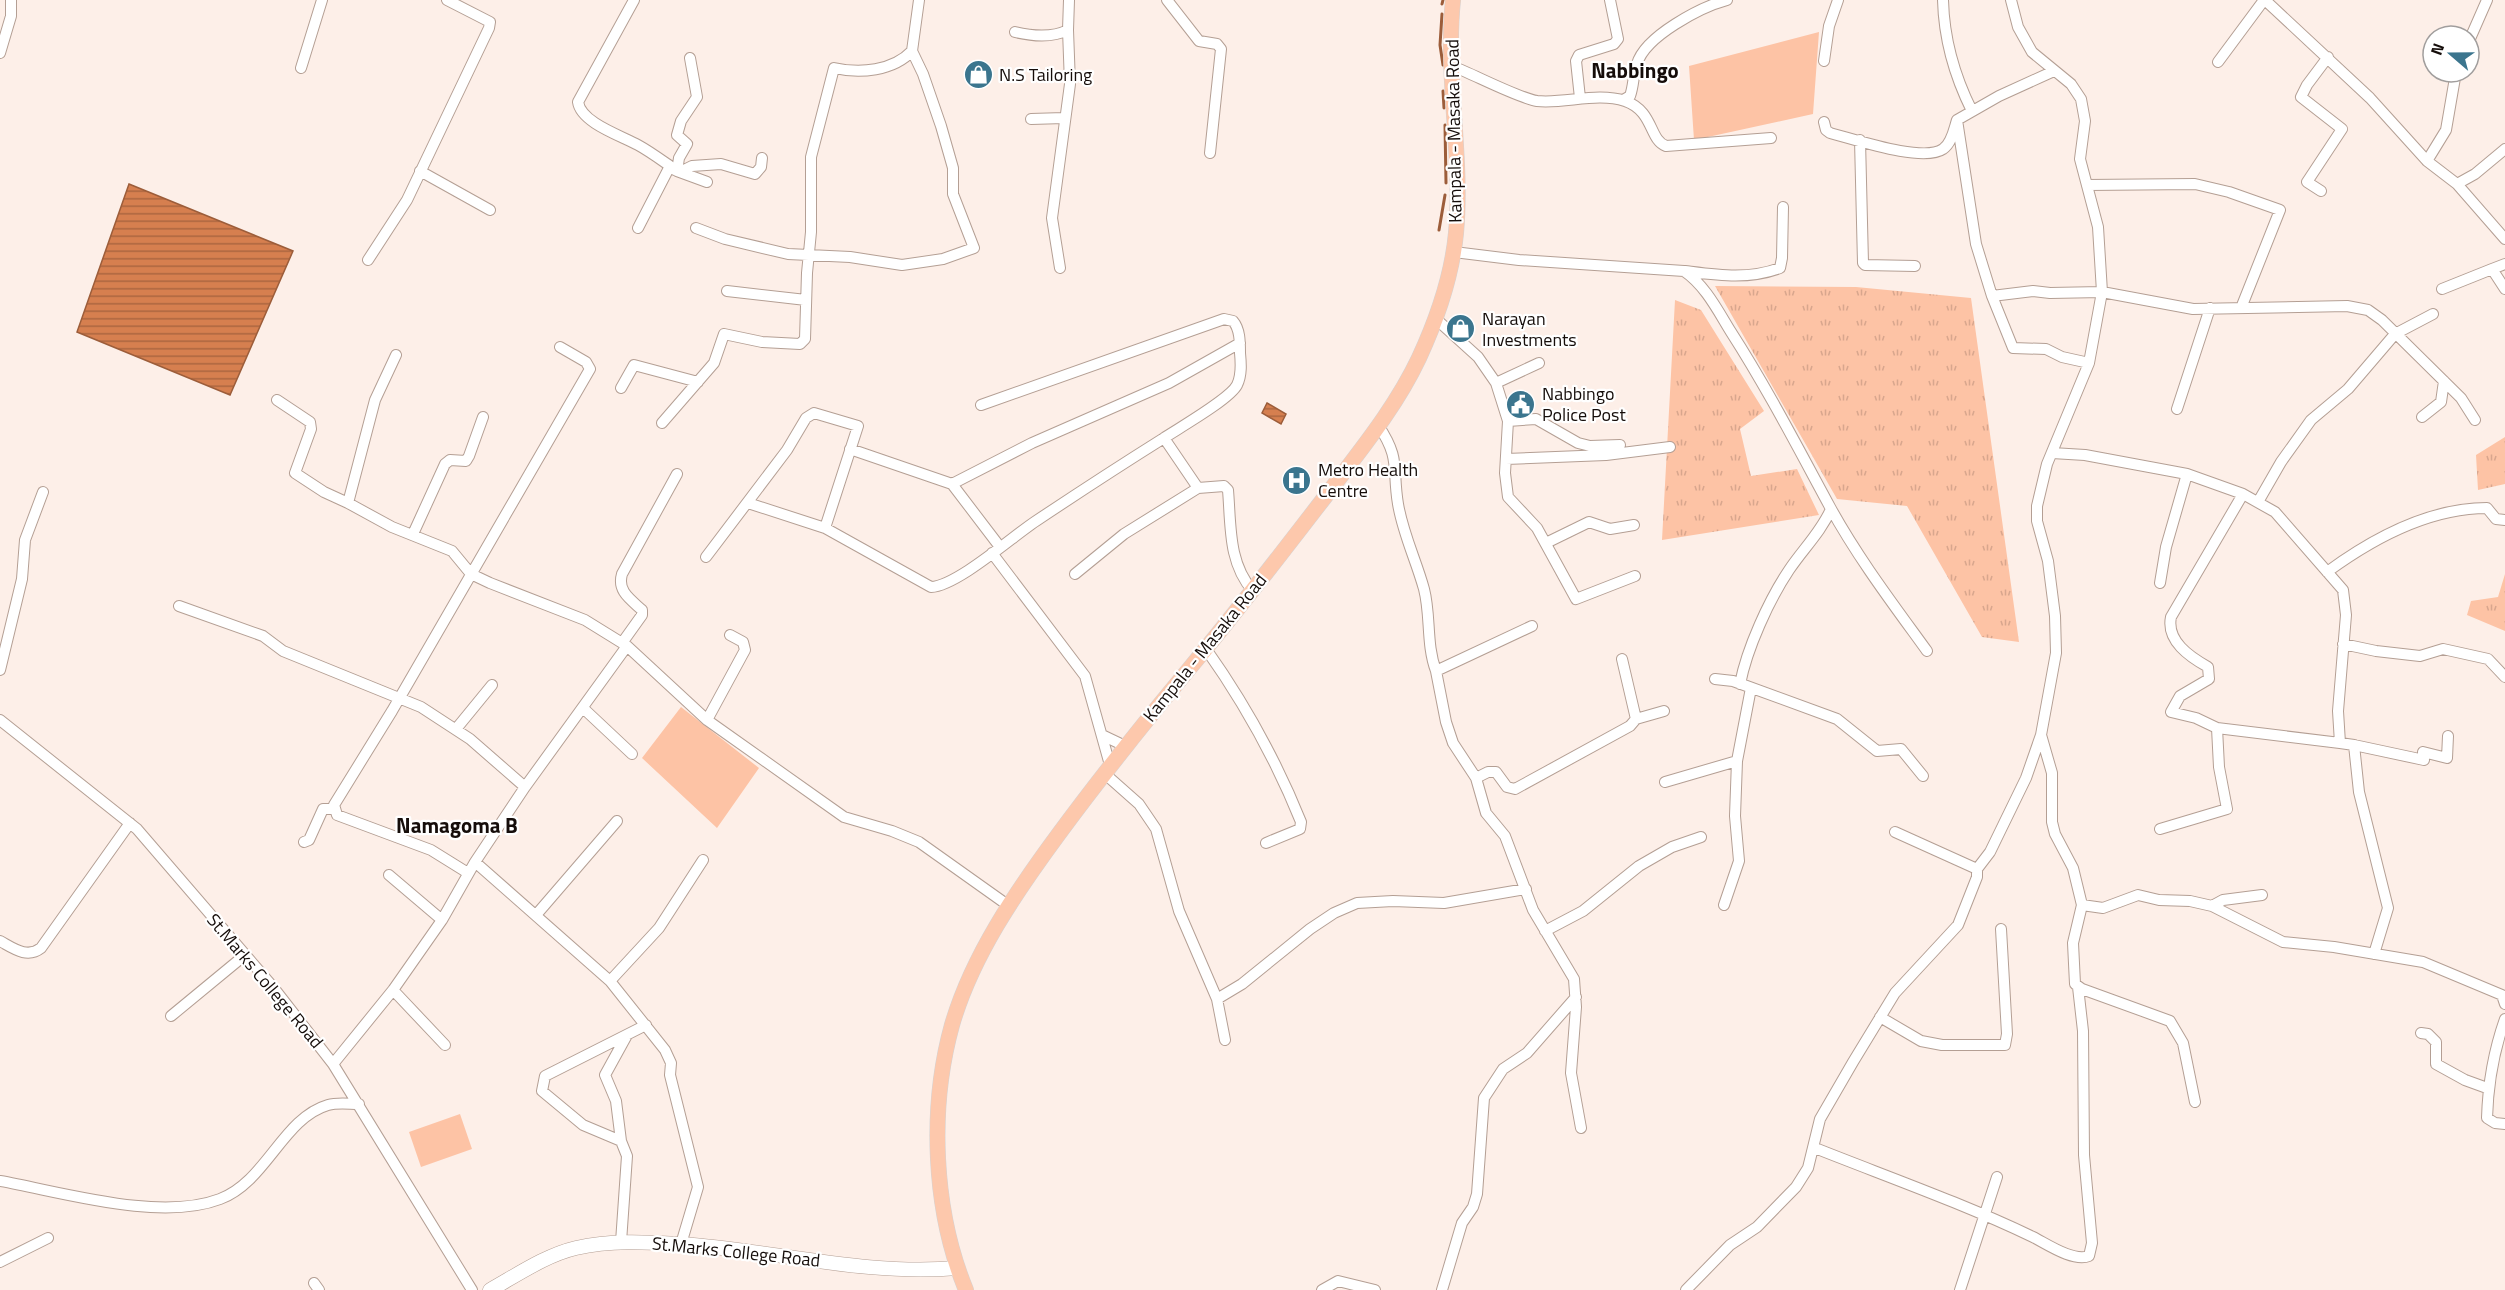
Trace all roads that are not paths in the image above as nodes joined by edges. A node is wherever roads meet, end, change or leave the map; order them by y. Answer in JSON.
{"nodes":[{"id":1,"x":11,"y":0,"type":"edge"},
{"id":2,"x":322,"y":0,"type":"edge"},
{"id":3,"x":447,"y":0,"type":"edge"},
{"id":4,"x":634,"y":0,"type":"edge"},
{"id":5,"x":919,"y":0,"type":"edge"},
{"id":6,"x":1069,"y":0,"type":"edge"},
{"id":7,"x":1167,"y":0,"type":"edge"},
{"id":8,"x":1453,"y":0,"type":"edge"},
{"id":9,"x":1610,"y":0,"type":"edge"},
{"id":10,"x":1727,"y":0,"type":"edge"},
{"id":11,"x":1838,"y":0,"type":"edge"},
{"id":12,"x":1943,"y":0,"type":"edge"},
{"id":13,"x":2012,"y":0,"type":"edge"},
{"id":14,"x":2264,"y":0,"type":"edge"},
{"id":15,"x":2487,"y":0,"type":"edge"},
{"id":16,"x":2476,"y":24,"type":"edge"},
{"id":17,"x":1068,"y":30,"type":"junction"},
{"id":18,"x":1015,"y":32,"type":"dead end"},
{"id":19,"x":912,"y":51,"type":"junction"},
{"id":20,"x":0,"y":53,"type":"edge"},
{"id":21,"x":2328,"y":57,"type":"junction"},
{"id":22,"x":690,"y":58,"type":"dead end"},
{"id":23,"x":1824,"y":61,"type":"dead end"},
{"id":24,"x":2218,"y":62,"type":"dead end"},
{"id":25,"x":1452,"y":66,"type":"junction"},
{"id":26,"x":301,"y":68,"type":"dead end"},
{"id":27,"x":2054,"y":71,"type":"junction"},
{"id":28,"x":2454,"y":84,"type":"edge"},
{"id":29,"x":1580,"y":99,"type":"junction"},
{"id":30,"x":1623,"y":100,"type":"junction"},
{"id":31,"x":1972,"y":111,"type":"junction"},
{"id":32,"x":1065,"y":118,"type":"junction"},
{"id":33,"x":1031,"y":119,"type":"dead end"},
{"id":34,"x":1957,"y":120,"type":"junction"},
{"id":35,"x":1824,"y":122,"type":"dead end"},
{"id":36,"x":1771,"y":138,"type":"dead end"},
{"id":37,"x":1860,"y":140,"type":"junction"},
{"id":38,"x":2505,"y":149,"type":"edge"},
{"id":39,"x":1210,"y":153,"type":"dead end"},
{"id":40,"x":762,"y":158,"type":"dead end"},
{"id":41,"x":2427,"y":161,"type":"junction"},
{"id":42,"x":676,"y":170,"type":"junction"},
{"id":43,"x":420,"y":171,"type":"junction"},
{"id":44,"x":707,"y":182,"type":"dead end"},
{"id":45,"x":2457,"y":184,"type":"junction"},
{"id":46,"x":2087,"y":185,"type":"junction"},
{"id":47,"x":2321,"y":191,"type":"dead end"},
{"id":48,"x":1783,"y":207,"type":"dead end"},
{"id":49,"x":490,"y":210,"type":"dead end"},
{"id":50,"x":638,"y":228,"type":"dead end"},
{"id":51,"x":696,"y":228,"type":"dead end"},
{"id":52,"x":2505,"y":239,"type":"edge"},
{"id":53,"x":1454,"y":252,"type":"junction"},
{"id":54,"x":810,"y":255,"type":"junction"},
{"id":55,"x":368,"y":260,"type":"dead end"},
{"id":56,"x":2505,"y":264,"type":"edge"},
{"id":57,"x":1915,"y":266,"type":"dead end"},
{"id":58,"x":1060,"y":268,"type":"dead end"},
{"id":59,"x":2492,"y":269,"type":"junction"},
{"id":60,"x":1684,"y":271,"type":"junction"},
{"id":61,"x":2442,"y":289,"type":"dead end"},
{"id":62,"x":2505,"y":289,"type":"edge"},
{"id":63,"x":728,"y":291,"type":"dead end"},
{"id":64,"x":2102,"y":292,"type":"junction"},
{"id":65,"x":1992,"y":296,"type":"junction"},
{"id":66,"x":806,"y":300,"type":"junction"},
{"id":67,"x":2210,"y":308,"type":"junction"},
{"id":68,"x":2241,"y":308,"type":"junction"},
{"id":69,"x":2433,"y":314,"type":"dead end"},
{"id":70,"x":1435,"y":318,"type":"junction"},
{"id":71,"x":2395,"y":334,"type":"junction"},
{"id":72,"x":1240,"y":343,"type":"junction"},
{"id":73,"x":560,"y":347,"type":"dead end"},
{"id":74,"x":396,"y":356,"type":"dead end"},
{"id":75,"x":1539,"y":363,"type":"dead end"},
{"id":76,"x":2089,"y":363,"type":"junction"},
{"id":77,"x":2444,"y":381,"type":"junction"},
{"id":78,"x":698,"y":382,"type":"junction"},
{"id":79,"x":1496,"y":383,"type":"junction"},
{"id":80,"x":621,"y":388,"type":"dead end"},
{"id":81,"x":277,"y":400,"type":"dead end"},
{"id":82,"x":981,"y":405,"type":"dead end"},
{"id":83,"x":2177,"y":409,"type":"dead end"},
{"id":84,"x":483,"y":417,"type":"dead end"},
{"id":85,"x":2422,"y":417,"type":"dead end"},
{"id":86,"x":2475,"y":420,"type":"dead end"},
{"id":87,"x":1508,"y":421,"type":"junction"},
{"id":88,"x":662,"y":423,"type":"dead end"},
{"id":89,"x":1378,"y":425,"type":"junction"},
{"id":90,"x":1164,"y":438,"type":"junction"},
{"id":91,"x":1620,"y":445,"type":"dead end"},
{"id":92,"x":1670,"y":447,"type":"dead end"},
{"id":93,"x":850,"y":449,"type":"junction"},
{"id":94,"x":2052,"y":453,"type":"junction"},
{"id":95,"x":1506,"y":459,"type":"junction"},
{"id":96,"x":677,"y":474,"type":"dead end"},
{"id":97,"x":2187,"y":474,"type":"junction"},
{"id":98,"x":952,"y":484,"type":"junction"},
{"id":99,"x":1198,"y":489,"type":"junction"},
{"id":100,"x":43,"y":492,"type":"dead end"},
{"id":101,"x":2243,"y":494,"type":"junction"},
{"id":102,"x":348,"y":502,"type":"junction"},
{"id":103,"x":2258,"y":502,"type":"junction"},
{"id":104,"x":748,"y":503,"type":"junction"},
{"id":105,"x":1831,"y":508,"type":"junction"},
{"id":106,"x":2505,"y":520,"type":"edge"},
{"id":107,"x":1634,"y":525,"type":"dead end"},
{"id":108,"x":825,"y":528,"type":"junction"},
{"id":109,"x":413,"y":534,"type":"junction"},
{"id":110,"x":1546,"y":543,"type":"junction"},
{"id":111,"x":996,"y":550,"type":"junction"},
{"id":112,"x":706,"y":557,"type":"dead end"},
{"id":113,"x":2327,"y":572,"type":"junction"},
{"id":114,"x":471,"y":574,"type":"junction"},
{"id":115,"x":1075,"y":574,"type":"dead end"},
{"id":116,"x":1635,"y":576,"type":"dead end"},
{"id":117,"x":2160,"y":583,"type":"dead end"},
{"id":118,"x":1253,"y":591,"type":"junction"},
{"id":119,"x":179,"y":606,"type":"dead end"},
{"id":120,"x":1532,"y":626,"type":"dead end"},
{"id":121,"x":730,"y":635,"type":"dead end"},
{"id":122,"x":625,"y":644,"type":"junction"},
{"id":123,"x":2343,"y":644,"type":"junction"},
{"id":124,"x":1206,"y":650,"type":"junction"},
{"id":125,"x":1927,"y":651,"type":"dead end"},
{"id":126,"x":1622,"y":659,"type":"dead end"},
{"id":127,"x":0,"y":670,"type":"edge"},
{"id":128,"x":1436,"y":671,"type":"junction"},
{"id":129,"x":2505,"y":677,"type":"edge"},
{"id":130,"x":1715,"y":679,"type":"dead end"},
{"id":131,"x":1740,"y":684,"type":"junction"},
{"id":132,"x":492,"y":685,"type":"dead end"},
{"id":133,"x":1751,"y":688,"type":"junction"},
{"id":134,"x":399,"y":698,"type":"junction"},
{"id":135,"x":583,"y":708,"type":"junction"},
{"id":136,"x":1664,"y":711,"type":"dead end"},
{"id":137,"x":0,"y":720,"type":"edge"},
{"id":138,"x":707,"y":720,"type":"junction"},
{"id":139,"x":1636,"y":720,"type":"junction"},
{"id":140,"x":2217,"y":728,"type":"junction"},
{"id":141,"x":456,"y":729,"type":"junction"},
{"id":142,"x":2042,"y":735,"type":"junction"},
{"id":143,"x":1104,"y":736,"type":"junction"},
{"id":144,"x":2448,"y":736,"type":"dead end"},
{"id":145,"x":2340,"y":743,"type":"junction"},
{"id":146,"x":2354,"y":745,"type":"junction"},
{"id":147,"x":1125,"y":746,"type":"junction"},
{"id":148,"x":632,"y":754,"type":"dead end"},
{"id":149,"x":1737,"y":761,"type":"junction"},
{"id":150,"x":1107,"y":769,"type":"junction"},
{"id":151,"x":1923,"y":776,"type":"dead end"},
{"id":152,"x":1476,"y":778,"type":"junction"},
{"id":153,"x":1665,"y":782,"type":"dead end"},
{"id":154,"x":525,"y":787,"type":"junction"},
{"id":155,"x":333,"y":809,"type":"junction"},
{"id":156,"x":617,"y":821,"type":"dead end"},
{"id":157,"x":130,"y":823,"type":"junction"},
{"id":158,"x":2160,"y":829,"type":"dead end"},
{"id":159,"x":1895,"y":832,"type":"dead end"},
{"id":160,"x":1701,"y":837,"type":"dead end"},
{"id":161,"x":304,"y":842,"type":"dead end"},
{"id":162,"x":1266,"y":843,"type":"dead end"},
{"id":163,"x":703,"y":860,"type":"dead end"},
{"id":164,"x":475,"y":862,"type":"junction"},
{"id":165,"x":1977,"y":869,"type":"junction"},
{"id":166,"x":468,"y":873,"type":"junction"},
{"id":167,"x":389,"y":875,"type":"dead end"},
{"id":168,"x":1526,"y":890,"type":"junction"},
{"id":169,"x":2262,"y":895,"type":"dead end"},
{"id":170,"x":1724,"y":904,"type":"dead end"},
{"id":171,"x":2082,"y":905,"type":"junction"},
{"id":172,"x":1009,"y":906,"type":"junction"},
{"id":173,"x":2212,"y":906,"type":"junction"},
{"id":174,"x":536,"y":915,"type":"junction"},
{"id":175,"x":442,"y":920,"type":"junction"},
{"id":176,"x":2001,"y":929,"type":"dead end"},
{"id":177,"x":1545,"y":931,"type":"junction"},
{"id":178,"x":0,"y":940,"type":"edge"},
{"id":179,"x":2374,"y":954,"type":"junction"},
{"id":180,"x":245,"y":955,"type":"junction"},
{"id":181,"x":610,"y":981,"type":"junction"},
{"id":182,"x":2078,"y":987,"type":"junction"},
{"id":183,"x":393,"y":990,"type":"junction"},
{"id":184,"x":1575,"y":997,"type":"junction"},
{"id":185,"x":1217,"y":999,"type":"junction"},
{"id":186,"x":2505,"y":1004,"type":"edge"},
{"id":187,"x":171,"y":1016,"type":"dead end"},
{"id":188,"x":1880,"y":1017,"type":"junction"},
{"id":189,"x":2505,"y":1019,"type":"edge"},
{"id":190,"x":646,"y":1025,"type":"junction"},
{"id":191,"x":2421,"y":1033,"type":"dead end"},
{"id":192,"x":628,"y":1034,"type":"junction"},
{"id":193,"x":1225,"y":1040,"type":"dead end"},
{"id":194,"x":446,"y":1045,"type":"dead end"},
{"id":195,"x":333,"y":1064,"type":"junction"},
{"id":196,"x":2487,"y":1088,"type":"junction"},
{"id":197,"x":2195,"y":1102,"type":"dead end"},
{"id":198,"x":359,"y":1104,"type":"junction"},
{"id":199,"x":2505,"y":1124,"type":"edge"},
{"id":200,"x":1581,"y":1128,"type":"dead end"},
{"id":201,"x":621,"y":1141,"type":"junction"},
{"id":202,"x":1815,"y":1148,"type":"junction"},
{"id":203,"x":1997,"y":1177,"type":"dead end"},
{"id":204,"x":0,"y":1181,"type":"edge"},
{"id":205,"x":1985,"y":1215,"type":"junction"},
{"id":206,"x":48,"y":1238,"type":"dead end"},
{"id":207,"x":621,"y":1242,"type":"junction"},
{"id":208,"x":681,"y":1244,"type":"junction"},
{"id":209,"x":0,"y":1262,"type":"edge"},
{"id":210,"x":957,"y":1268,"type":"junction"},
{"id":211,"x":492,"y":1289,"type":"edge"},
{"id":212,"x":472,"y":1290,"type":"edge"},
{"id":213,"x":966,"y":1290,"type":"edge"},
{"id":214,"x":1323,"y":1290,"type":"edge"},
{"id":215,"x":1375,"y":1290,"type":"edge"},
{"id":216,"x":1442,"y":1290,"type":"edge"},
{"id":217,"x":1686,"y":1290,"type":"edge"},
{"id":218,"x":1960,"y":1290,"type":"edge"}],
"edges":[{"from":1,"to":20,"type":"street"},
{"from":2,"to":26,"type":"street"},
{"from":3,"to":43,"type":"street"},
{"from":4,"to":42,"type":"street"},
{"from":5,"to":19,"type":"street"},
{"from":6,"to":17,"type":"street"},
{"from":7,"to":39,"type":"street"},
{"from":8,"to":25,"type":"main road","name":"Kampala - Masaka Road"},
{"from":9,"to":29,"type":"street"},
{"from":10,"to":30,"type":"street"},
{"from":11,"to":23,"type":"street"},
{"from":12,"to":31,"type":"street"},
{"from":13,"to":27,"type":"street"},
{"from":14,"to":21,"type":"street"},
{"from":14,"to":24,"type":"street"},
{"from":15,"to":16,"type":"street"},
{"from":17,"to":18,"type":"street"},
{"from":17,"to":32,"type":"street"},
{"from":19,"to":54,"type":"street"},
{"from":19,"to":54,"type":"street"},
{"from":21,"to":41,"type":"street"},
{"from":21,"to":47,"type":"street"},
{"from":22,"to":42,"type":"street"},
{"from":25,"to":29,"type":"street"},
{"from":25,"to":53,"type":"main road","name":"Kampala - Masaka Road"},
{"from":27,"to":31,"type":"street"},
{"from":27,"to":46,"type":"street"},
{"from":28,"to":41,"type":"street"},
{"from":29,"to":30,"type":"street"},
{"from":30,"to":36,"type":"street"},
{"from":31,"to":34,"type":"street"},
{"from":32,"to":33,"type":"street"},
{"from":32,"to":58,"type":"street"},
{"from":34,"to":37,"type":"street"},
{"from":34,"to":65,"type":"street"},
{"from":35,"to":37,"type":"street"},
{"from":37,"to":57,"type":"street"},
{"from":38,"to":45,"type":"street"},
{"from":40,"to":42,"type":"street"},
{"from":41,"to":45,"type":"street"},
{"from":42,"to":44,"type":"street"},
{"from":42,"to":50,"type":"street"},
{"from":43,"to":49,"type":"street"},
{"from":43,"to":55,"type":"street"},
{"from":45,"to":52,"type":"street"},
{"from":46,"to":64,"type":"street"},
{"from":46,"to":68,"type":"street"},
{"from":48,"to":60,"type":"street"},
{"from":51,"to":54,"type":"street"},
{"from":53,"to":60,"type":"street"},
{"from":53,"to":70,"type":"main road","name":"Kampala - Masaka Road"},
{"from":54,"to":66,"type":"street"},
{"from":56,"to":59,"type":"street"},
{"from":59,"to":61,"type":"street"},
{"from":59,"to":62,"type":"street"},
{"from":60,"to":105,"type":"street"},
{"from":63,"to":66,"type":"street"},
{"from":64,"to":65,"type":"street"},
{"from":64,"to":67,"type":"street"},
{"from":64,"to":76,"type":"street"},
{"from":65,"to":76,"type":"street"},
{"from":66,"to":78,"type":"street"},
{"from":67,"to":68,"type":"street"},
{"from":67,"to":83,"type":"street"},
{"from":68,"to":71,"type":"street"},
{"from":69,"to":71,"type":"street"},
{"from":70,"to":79,"type":"street"},
{"from":70,"to":89,"type":"main road","name":"Kampala - Masaka Road"},
{"from":71,"to":77,"type":"street"},
{"from":71,"to":103,"type":"street"},
{"from":72,"to":82,"type":"street"},
{"from":72,"to":90,"type":"street"},
{"from":72,"to":98,"type":"street"},
{"from":73,"to":114,"type":"street"},
{"from":74,"to":102,"type":"street"},
{"from":75,"to":79,"type":"street"},
{"from":76,"to":94,"type":"street"},
{"from":77,"to":85,"type":"street"},
{"from":77,"to":86,"type":"street"},
{"from":78,"to":80,"type":"street"},
{"from":78,"to":88,"type":"street"},
{"from":79,"to":87,"type":"street"},
{"from":81,"to":102,"type":"street"},
{"from":84,"to":109,"type":"street"},
{"from":87,"to":91,"type":"street"},
{"from":87,"to":95,"type":"street"},
{"from":89,"to":118,"type":"main road","name":"Kampala - Masaka Road"},
{"from":89,"to":128,"type":"street"},
{"from":90,"to":99,"type":"street"},
{"from":90,"to":111,"type":"street"},
{"from":92,"to":95,"type":"street"},
{"from":93,"to":98,"type":"street"},
{"from":93,"to":104,"type":"street"},
{"from":93,"to":108,"type":"street"},
{"from":94,"to":97,"type":"street"},
{"from":94,"to":142,"type":"street"},
{"from":95,"to":110,"type":"street"},
{"from":96,"to":122,"type":"street"},
{"from":97,"to":101,"type":"street"},
{"from":97,"to":117,"type":"street"},
{"from":98,"to":111,"type":"street"},
{"from":99,"to":115,"type":"street"},
{"from":99,"to":118,"type":"street"},
{"from":100,"to":127,"type":"street"},
{"from":101,"to":103,"type":"street"},
{"from":101,"to":140,"type":"street"},
{"from":102,"to":109,"type":"street"},
{"from":103,"to":113,"type":"street"},
{"from":104,"to":108,"type":"street"},
{"from":104,"to":112,"type":"street"},
{"from":105,"to":125,"type":"street"},
{"from":105,"to":131,"type":"street"},
{"from":106,"to":113,"type":"street"},
{"from":107,"to":110,"type":"street"},
{"from":108,"to":111,"type":"street"},
{"from":109,"to":114,"type":"street"},
{"from":110,"to":116,"type":"street"},
{"from":111,"to":143,"type":"street"},
{"from":113,"to":123,"type":"street"},
{"from":114,"to":122,"type":"street"},
{"from":114,"to":134,"type":"street"},
{"from":118,"to":124,"type":"main road","name":"Kampala - Masaka Road"},
{"from":119,"to":134,"type":"street"},
{"from":120,"to":128,"type":"street"},
{"from":121,"to":138,"type":"street"},
{"from":122,"to":135,"type":"street"},
{"from":122,"to":138,"type":"street"},
{"from":123,"to":129,"type":"street"},
{"from":123,"to":145,"type":"street"},
{"from":124,"to":147,"type":"main road","name":"Kampala - Masaka Road"},
{"from":124,"to":162,"type":"street"},
{"from":126,"to":139,"type":"street"},
{"from":128,"to":152,"type":"street"},
{"from":130,"to":131,"type":"street"},
{"from":131,"to":133,"type":"street"},
{"from":132,"to":141,"type":"street"},
{"from":133,"to":149,"type":"street"},
{"from":133,"to":151,"type":"street"},
{"from":134,"to":141,"type":"street"},
{"from":134,"to":155,"type":"street"},
{"from":135,"to":148,"type":"street"},
{"from":135,"to":154,"type":"street"},
{"from":136,"to":139,"type":"street"},
{"from":137,"to":157,"type":"street","name":"St.Marks College Road"},
{"from":138,"to":172,"type":"street"},
{"from":139,"to":152,"type":"street"},
{"from":140,"to":145,"type":"street"},
{"from":140,"to":158,"type":"street"},
{"from":141,"to":154,"type":"street"},
{"from":142,"to":165,"type":"street"},
{"from":142,"to":171,"type":"street"},
{"from":143,"to":147,"type":"street"},
{"from":143,"to":150,"type":"street"},
{"from":144,"to":146,"type":"street"},
{"from":145,"to":146,"type":"street"},
{"from":146,"to":179,"type":"street"},
{"from":147,"to":150,"type":"main road","name":"Kampala - Masaka Road"},
{"from":149,"to":153,"type":"street"},
{"from":149,"to":170,"type":"street"},
{"from":150,"to":172,"type":"main road","name":"Kampala - Masaka Road"},
{"from":150,"to":185,"type":"street"},
{"from":152,"to":168,"type":"street"},
{"from":154,"to":164,"type":"street"},
{"from":155,"to":161,"type":"street"},
{"from":155,"to":166,"type":"street"},
{"from":156,"to":174,"type":"street"},
{"from":157,"to":178,"type":"street"},
{"from":157,"to":180,"type":"street","name":"St.Marks College Road"},
{"from":159,"to":165,"type":"street"},
{"from":160,"to":177,"type":"street"},
{"from":163,"to":181,"type":"street"},
{"from":164,"to":166,"type":"street"},
{"from":164,"to":174,"type":"street"},
{"from":165,"to":188,"type":"street"},
{"from":166,"to":175,"type":"street"},
{"from":167,"to":175,"type":"street"},
{"from":168,"to":177,"type":"street"},
{"from":168,"to":185,"type":"street"},
{"from":169,"to":173,"type":"street"},
{"from":171,"to":173,"type":"street"},
{"from":171,"to":182,"type":"street"},
{"from":172,"to":210,"type":"main road","name":"Kampala - Masaka Road"},
{"from":173,"to":179,"type":"street"},
{"from":174,"to":181,"type":"street"},
{"from":175,"to":183,"type":"street"},
{"from":176,"to":188,"type":"street"},
{"from":177,"to":184,"type":"street"},
{"from":179,"to":186,"type":"street"},
{"from":180,"to":187,"type":"street"},
{"from":180,"to":195,"type":"street","name":"St.Marks College Road"},
{"from":181,"to":190,"type":"street"},
{"from":182,"to":197,"type":"street"},
{"from":182,"to":205,"type":"street"},
{"from":183,"to":194,"type":"street"},
{"from":183,"to":195,"type":"street"},
{"from":184,"to":200,"type":"street"},
{"from":184,"to":216,"type":"street"},
{"from":185,"to":193,"type":"street"},
{"from":188,"to":202,"type":"street"},
{"from":189,"to":196,"type":"street"},
{"from":190,"to":192,"type":"street"},
{"from":190,"to":208,"type":"street"},
{"from":191,"to":196,"type":"street"},
{"from":192,"to":201,"type":"street"},
{"from":192,"to":201,"type":"street"},
{"from":195,"to":198,"type":"street","name":"St.Marks College Road"},
{"from":196,"to":199,"type":"street"},
{"from":198,"to":204,"type":"street"},
{"from":198,"to":212,"type":"street","name":"St.Marks College Road"},
{"from":201,"to":207,"type":"street"},
{"from":202,"to":205,"type":"street"},
{"from":202,"to":217,"type":"street"},
{"from":203,"to":205,"type":"street"},
{"from":205,"to":218,"type":"street"},
{"from":206,"to":209,"type":"street"},
{"from":207,"to":208,"type":"main road","name":"St.Marks College Road"},
{"from":207,"to":211,"type":"main road","name":"St.Marks College Road"},
{"from":208,"to":210,"type":"main road","name":"St.Marks College Road"},
{"from":210,"to":213,"type":"main road","name":"Kampala - Masaka Road"},
{"from":214,"to":215,"type":"street"}]}
